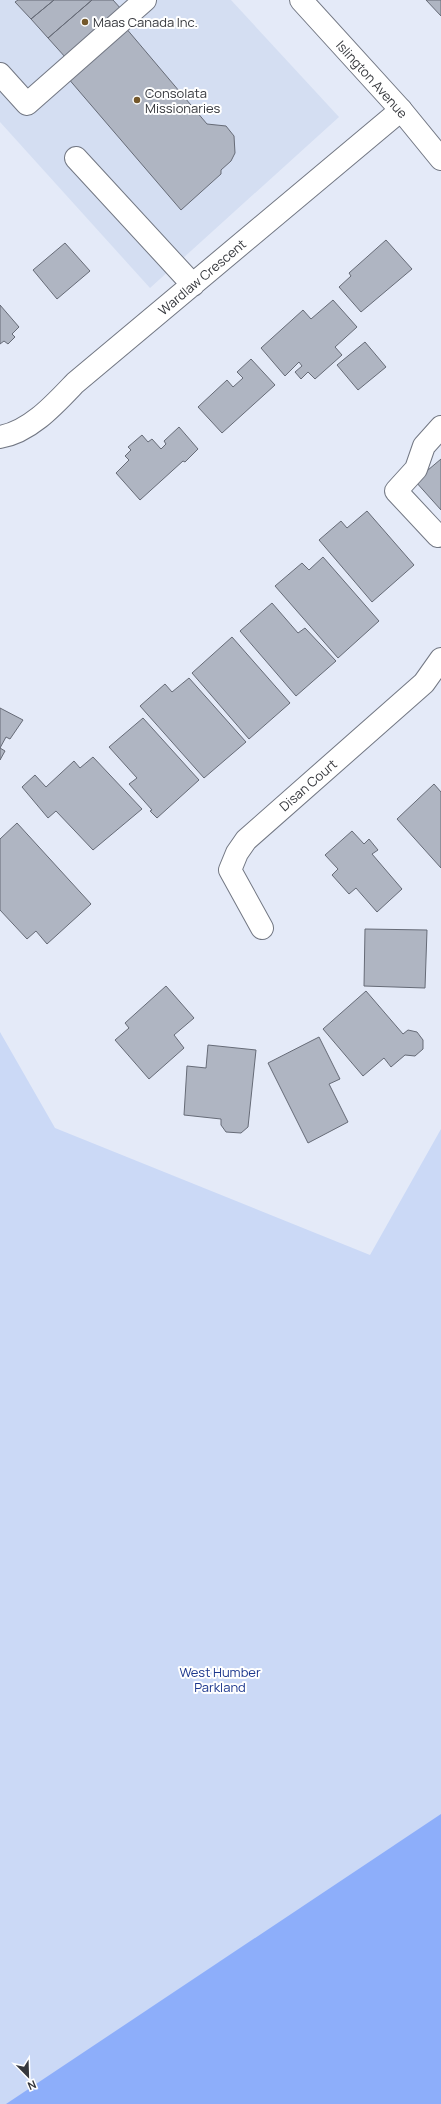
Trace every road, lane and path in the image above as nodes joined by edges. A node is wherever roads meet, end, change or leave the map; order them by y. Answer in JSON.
{"nodes":[{"id":1,"x":144,"y":0,"type":"edge"},
{"id":2,"x":301,"y":0,"type":"edge"},
{"id":3,"x":0,"y":74,"type":"edge"},
{"id":4,"x":400,"y":110,"type":"junction"},
{"id":5,"x":76,"y":158,"type":"dead end"},
{"id":6,"x":441,"y":159,"type":"edge"},
{"id":7,"x":193,"y":285,"type":"junction"},
{"id":8,"x":441,"y":427,"type":"edge"},
{"id":9,"x":0,"y":437,"type":"edge"},
{"id":10,"x":441,"y":534,"type":"edge"},
{"id":11,"x":441,"y":659,"type":"edge"},
{"id":12,"x":262,"y":928,"type":"dead end"}],
"edges":[{"from":1,"to":3,"type":"street"},
{"from":2,"to":4,"type":"street","name":"Islington Avenue"},
{"from":4,"to":6,"type":"street","name":"Islington Avenue"},
{"from":4,"to":7,"type":"street","name":"Wardlaw Crescent"},
{"from":5,"to":7,"type":"street"},
{"from":7,"to":9,"type":"street","name":"Wardlaw Crescent"},
{"from":8,"to":10,"type":"street"},
{"from":11,"to":12,"type":"street","name":"Disan Court"}]}
